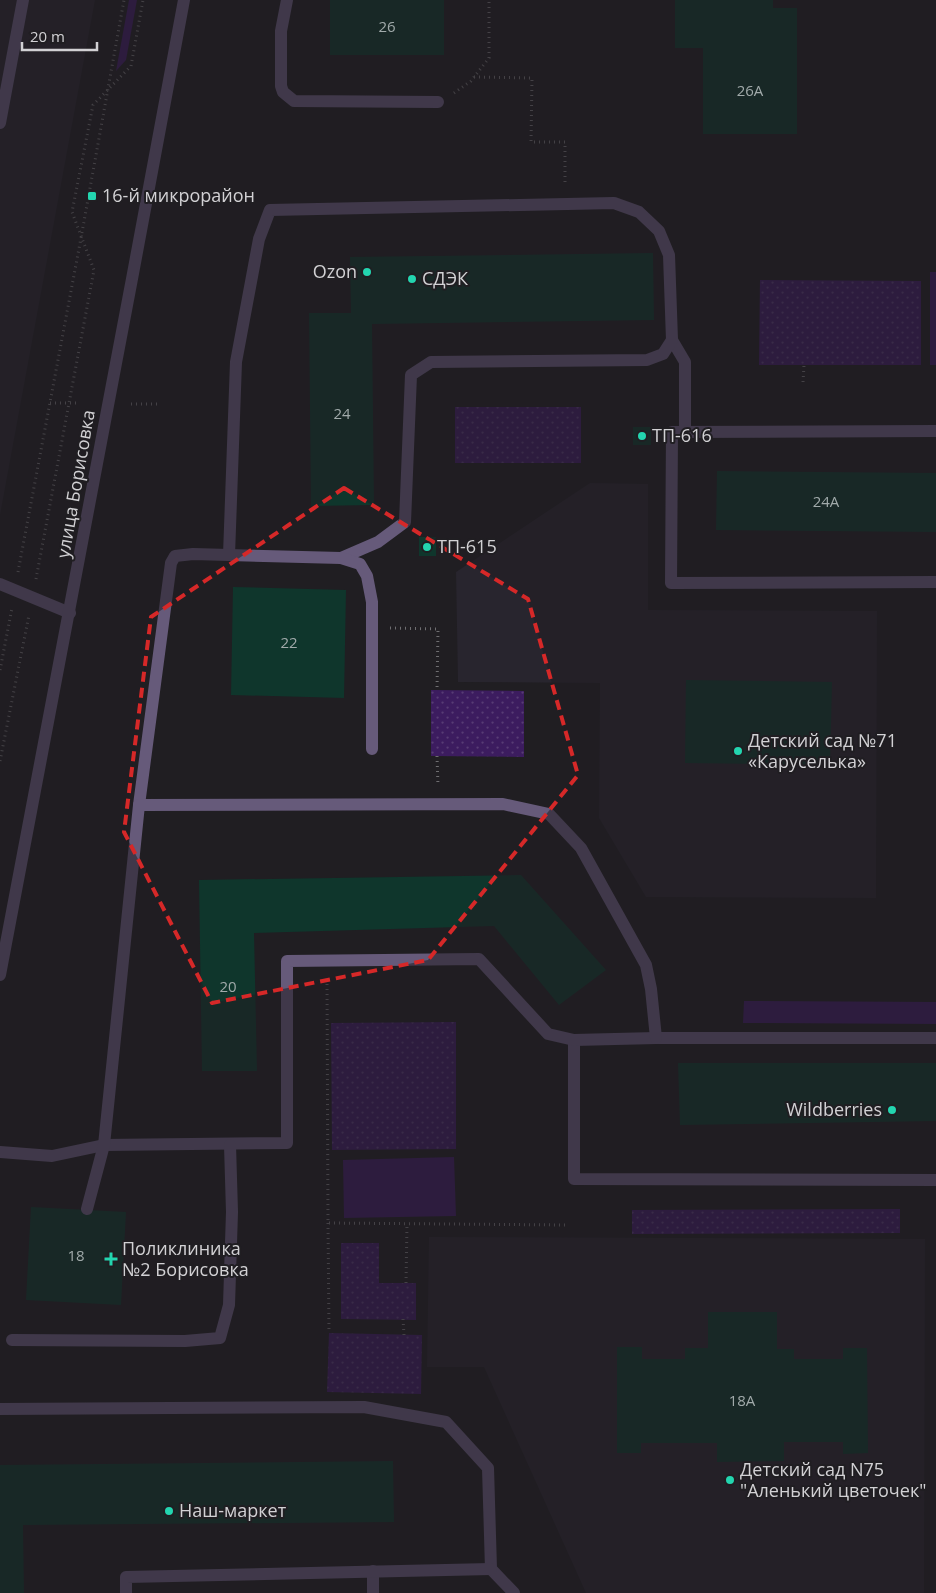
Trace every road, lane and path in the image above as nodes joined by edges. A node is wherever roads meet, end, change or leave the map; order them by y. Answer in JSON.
{"nodes":[{"id":1,"x":23,"y":0,"type":"edge"},
{"id":2,"x":124,"y":0,"type":"edge"},
{"id":3,"x":143,"y":0,"type":"edge"},
{"id":4,"x":184,"y":0,"type":"edge"},
{"id":5,"x":287,"y":0,"type":"edge"},
{"id":6,"x":489,"y":0,"type":"edge"},
{"id":7,"x":474,"y":77,"type":"junction"},
{"id":8,"x":106,"y":91,"type":"junction"},
{"id":9,"x":438,"y":102,"type":"joint"},
{"id":10,"x":0,"y":123,"type":"edge"},
{"id":11,"x":565,"y":204,"type":"junction"},
{"id":12,"x":81,"y":238,"type":"junction"},
{"id":13,"x":672,"y":340,"type":"junction"},
{"id":14,"x":804,"y":365,"type":"dead end"},
{"id":15,"x":803,"y":382,"type":"dead end"},
{"id":16,"x":50,"y":404,"type":"junction"},
{"id":17,"x":69,"y":404,"type":"junction"},
{"id":18,"x":80,"y":404,"type":"dead end"},
{"id":19,"x":131,"y":404,"type":"dead end"},
{"id":20,"x":158,"y":404,"type":"dead end"},
{"id":21,"x":685,"y":431,"type":"junction"},
{"id":22,"x":936,"y":431,"type":"edge"},
{"id":23,"x":228,"y":555,"type":"junction"},
{"id":24,"x":341,"y":558,"type":"junction"},
{"id":25,"x":936,"y":582,"type":"edge"},
{"id":26,"x":0,"y":584,"type":"edge"},
{"id":27,"x":15,"y":592,"type":"junction"},
{"id":28,"x":32,"y":598,"type":"junction"},
{"id":29,"x":70,"y":613,"type":"junction"},
{"id":30,"x":372,"y":628,"type":"junction"},
{"id":31,"x":0,"y":670,"type":"edge"},
{"id":32,"x":437,"y":690,"type":"dead end"},
{"id":33,"x":372,"y":749,"type":"dead end"},
{"id":34,"x":437,"y":756,"type":"dead end"},
{"id":35,"x":0,"y":761,"type":"edge"},
{"id":36,"x":438,"y":789,"type":"dead end"},
{"id":37,"x":139,"y":805,"type":"junction"},
{"id":38,"x":327,"y":961,"type":"junction"},
{"id":39,"x":0,"y":975,"type":"edge"},
{"id":40,"x":656,"y":1038,"type":"junction"},
{"id":41,"x":936,"y":1038,"type":"edge"},
{"id":42,"x":574,"y":1040,"type":"junction"},
{"id":43,"x":104,"y":1145,"type":"junction"},
{"id":44,"x":230,"y":1145,"type":"junction"},
{"id":45,"x":0,"y":1152,"type":"edge"},
{"id":46,"x":936,"y":1180,"type":"edge"},
{"id":47,"x":87,"y":1209,"type":"dead end"},
{"id":48,"x":328,"y":1223,"type":"junction"},
{"id":49,"x":406,"y":1223,"type":"junction"},
{"id":50,"x":567,"y":1225,"type":"dead end"},
{"id":51,"x":406,"y":1284,"type":"dead end"},
{"id":52,"x":404,"y":1319,"type":"dead end"},
{"id":53,"x":329,"y":1333,"type":"dead end"},
{"id":54,"x":404,"y":1335,"type":"dead end"},
{"id":55,"x":12,"y":1340,"type":"dead end"},
{"id":56,"x":0,"y":1409,"type":"edge"},
{"id":57,"x":491,"y":1568,"type":"junction"},
{"id":58,"x":372,"y":1571,"type":"junction"},
{"id":59,"x":126,"y":1593,"type":"edge"},
{"id":60,"x":373,"y":1593,"type":"edge"},
{"id":61,"x":514,"y":1593,"type":"edge"}],
"edges":[{"from":1,"to":10,"type":"street"},
{"from":2,"to":8,"type":"path"},
{"from":3,"to":8,"type":"path"},
{"from":4,"to":29,"type":"street","name":"улица Борисовка"},
{"from":5,"to":9,"type":"street"},
{"from":6,"to":7,"type":"path"},
{"from":7,"to":9,"type":"path"},
{"from":7,"to":11,"type":"path"},
{"from":8,"to":12,"type":"path"},
{"from":8,"to":12,"type":"path"},
{"from":11,"to":13,"type":"street"},
{"from":11,"to":23,"type":"street"},
{"from":12,"to":16,"type":"path"},
{"from":12,"to":17,"type":"path"},
{"from":13,"to":21,"type":"street"},
{"from":13,"to":24,"type":"street"},
{"from":14,"to":15,"type":"path"},
{"from":16,"to":17,"type":"path"},
{"from":16,"to":27,"type":"path"},
{"from":17,"to":18,"type":"path"},
{"from":17,"to":28,"type":"path"},
{"from":19,"to":20,"type":"path"},
{"from":21,"to":22,"type":"street"},
{"from":21,"to":25,"type":"street"},
{"from":23,"to":24,"type":"street"},
{"from":23,"to":37,"type":"street"},
{"from":24,"to":30,"type":"street"},
{"from":26,"to":27,"type":"street"},
{"from":27,"to":28,"type":"street"},
{"from":27,"to":31,"type":"path"},
{"from":28,"to":29,"type":"street"},
{"from":28,"to":35,"type":"path"},
{"from":29,"to":39,"type":"street","name":"улица Борисовка"},
{"from":30,"to":32,"type":"path"},
{"from":30,"to":33,"type":"street"},
{"from":34,"to":36,"type":"path"},
{"from":37,"to":40,"type":"street"},
{"from":37,"to":43,"type":"street"},
{"from":38,"to":42,"type":"street"},
{"from":38,"to":44,"type":"street"},
{"from":38,"to":48,"type":"path"},
{"from":40,"to":41,"type":"street"},
{"from":40,"to":42,"type":"street"},
{"from":42,"to":46,"type":"street"},
{"from":43,"to":44,"type":"street"},
{"from":43,"to":45,"type":"street"},
{"from":43,"to":47,"type":"street"},
{"from":44,"to":55,"type":"street"},
{"from":48,"to":49,"type":"path"},
{"from":48,"to":53,"type":"path"},
{"from":49,"to":50,"type":"path"},
{"from":49,"to":51,"type":"path"},
{"from":52,"to":54,"type":"path"},
{"from":56,"to":57,"type":"street"},
{"from":57,"to":58,"type":"street"},
{"from":57,"to":61,"type":"street"},
{"from":58,"to":59,"type":"street"},
{"from":58,"to":60,"type":"street"}]}
